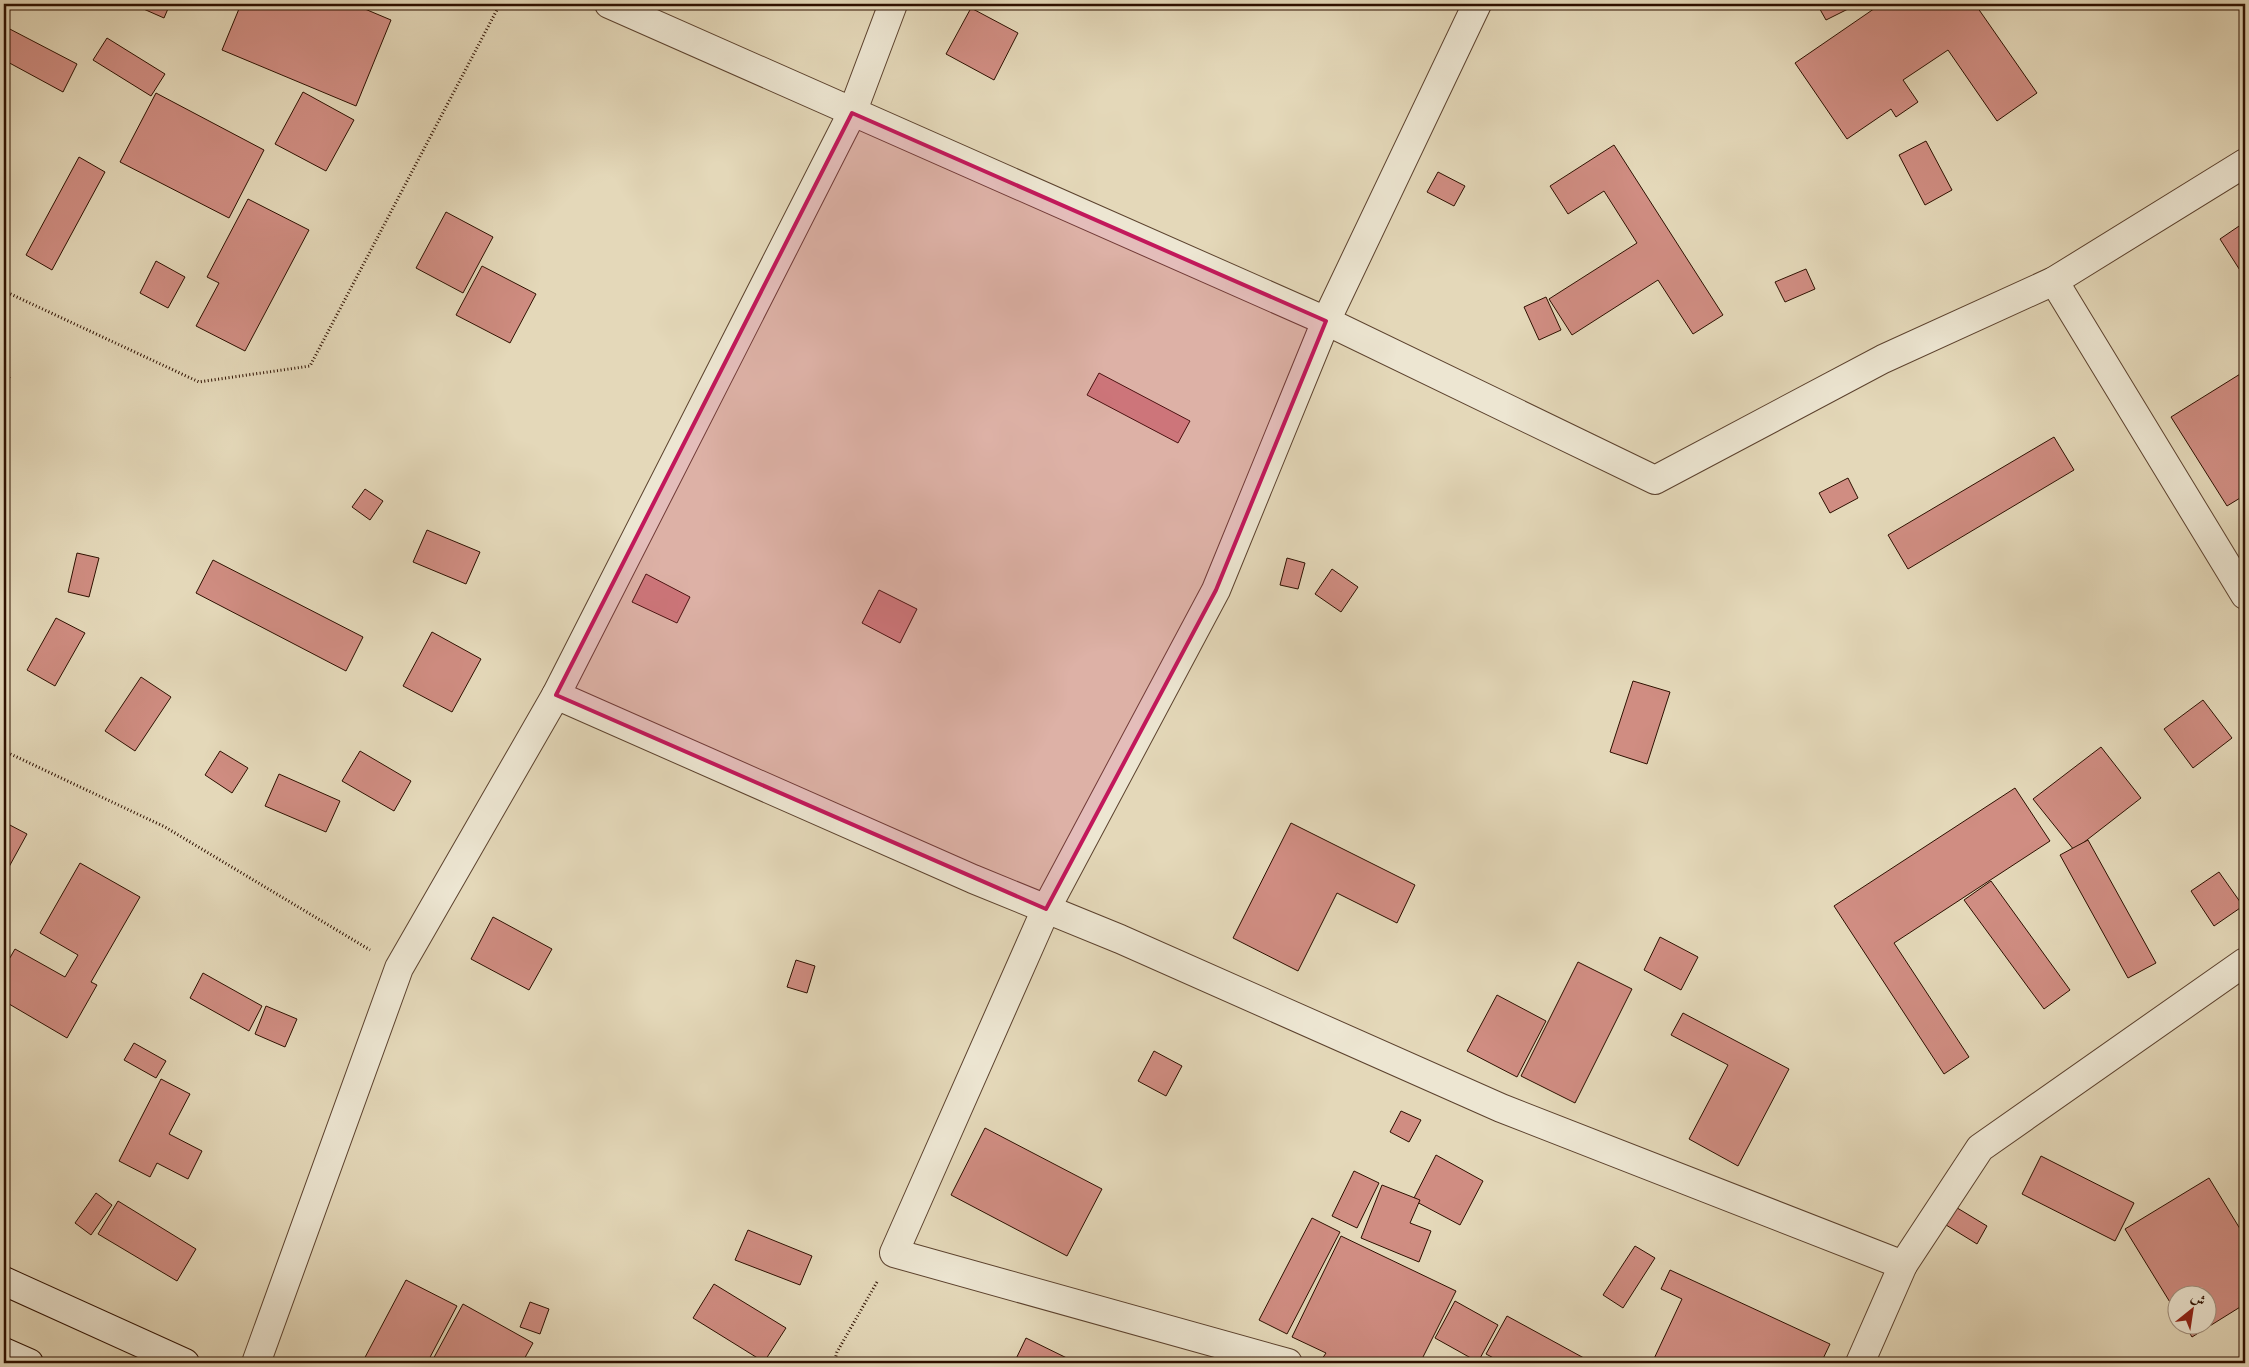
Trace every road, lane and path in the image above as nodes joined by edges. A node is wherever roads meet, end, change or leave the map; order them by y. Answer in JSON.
{"nodes":[{"id":1,"x":500,"y":4,"type":"edge"},
{"id":2,"x":609,"y":4,"type":"edge"},
{"id":3,"x":893,"y":4,"type":"edge"},
{"id":4,"x":1477,"y":4,"type":"edge"},
{"id":5,"x":852,"y":112,"type":"junction"},
{"id":6,"x":2245,"y":163,"type":"edge"},
{"id":7,"x":2054,"y":281,"type":"junction"},
{"id":8,"x":4,"y":291,"type":"edge"},
{"id":9,"x":1326,"y":320,"type":"junction"},
{"id":10,"x":2245,"y":595,"type":"edge"},
{"id":11,"x":556,"y":695,"type":"junction"},
{"id":12,"x":4,"y":751,"type":"edge"},
{"id":13,"x":1046,"y":909,"type":"junction"},
{"id":14,"x":2245,"y":962,"type":"edge"},
{"id":15,"x":399,"y":968,"type":"junction"},
{"id":16,"x":894,"y":1253,"type":"junction"},
{"id":17,"x":1903,"y":1265,"type":"junction"},
{"id":18,"x":4,"y":1281,"type":"edge"},
{"id":19,"x":4,"y":1352,"type":"edge"},
{"id":20,"x":28,"y":1363,"type":"edge"},
{"id":21,"x":185,"y":1363,"type":"edge"},
{"id":22,"x":256,"y":1363,"type":"edge"},
{"id":23,"x":834,"y":1363,"type":"edge"},
{"id":24,"x":1288,"y":1363,"type":"edge"},
{"id":25,"x":1860,"y":1363,"type":"edge"}],
"edges":[{"from":1,"to":8,"type":"path"},
{"from":2,"to":5,"type":"street"},
{"from":3,"to":5,"type":"street"},
{"from":4,"to":9,"type":"street"},
{"from":5,"to":9,"type":"street"},
{"from":5,"to":11,"type":"street"},
{"from":6,"to":7,"type":"street"},
{"from":7,"to":9,"type":"street"},
{"from":7,"to":10,"type":"street"},
{"from":9,"to":13,"type":"street"},
{"from":11,"to":13,"type":"street"},
{"from":11,"to":15,"type":"street"},
{"from":12,"to":15,"type":"path"},
{"from":13,"to":16,"type":"street"},
{"from":13,"to":17,"type":"street"},
{"from":14,"to":17,"type":"street"},
{"from":15,"to":22,"type":"street"},
{"from":16,"to":23,"type":"path"},
{"from":16,"to":24,"type":"street"},
{"from":17,"to":25,"type":"street"},
{"from":18,"to":21,"type":"street"},
{"from":19,"to":20,"type":"street"}]}
